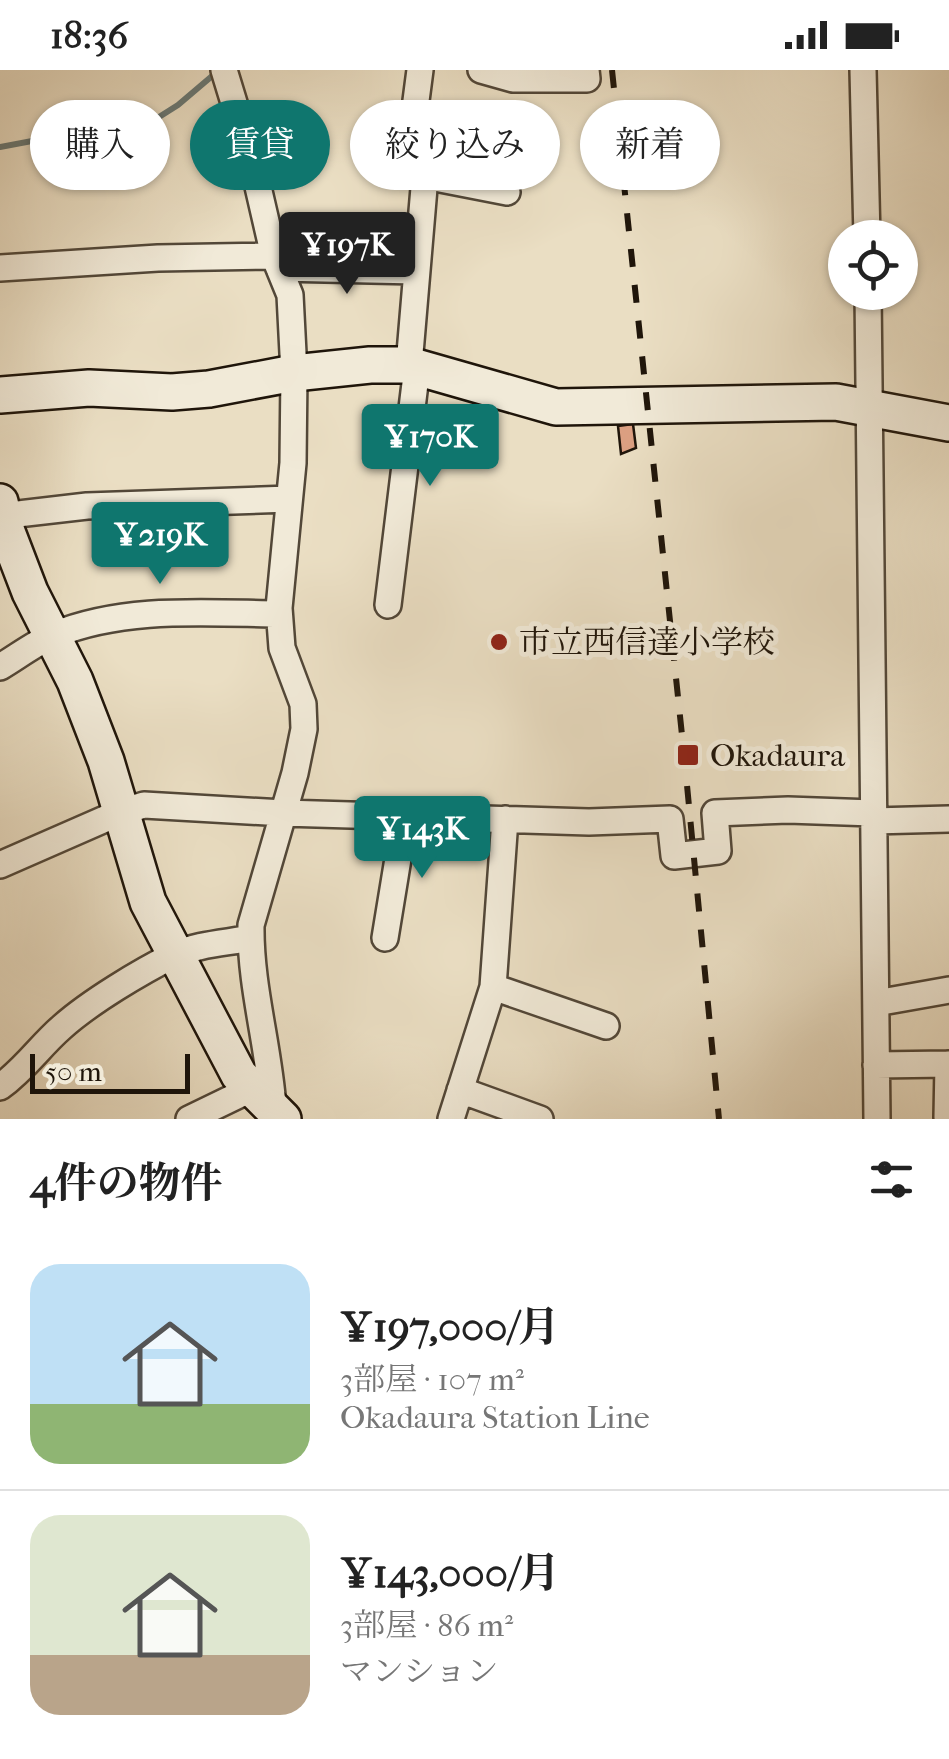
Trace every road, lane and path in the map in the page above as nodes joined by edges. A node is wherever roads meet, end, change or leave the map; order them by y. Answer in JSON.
{"nodes":[{"id":1,"x":420,"y":70,"type":"edge"},
{"id":2,"x":481,"y":70,"type":"edge"},
{"id":3,"x":586,"y":70,"type":"edge"},
{"id":4,"x":863,"y":70,"type":"edge"},
{"id":5,"x":227,"y":71,"type":"edge"},
{"id":6,"x":416,"y":100,"type":"edge"},
{"id":7,"x":424,"y":190,"type":"edge"},
{"id":8,"x":497,"y":190,"type":"edge"},
{"id":9,"x":507,"y":192,"type":"dead end"},
{"id":10,"x":866,"y":220,"type":"edge"},
{"id":11,"x":276,"y":262,"type":"junction"},
{"id":12,"x":0,"y":268,"type":"edge"},
{"id":13,"x":417,"y":271,"type":"junction"},
{"id":14,"x":868,"y":310,"type":"edge"},
{"id":15,"x":413,"y":366,"type":"junction"},
{"id":16,"x":294,"y":373,"type":"junction"},
{"id":17,"x":0,"y":395,"type":"edge"},
{"id":18,"x":870,"y":406,"type":"junction"},
{"id":19,"x":949,"y":423,"type":"edge"},
{"id":20,"x":289,"y":500,"type":"junction"},
{"id":21,"x":1,"y":511,"type":"edge"},
{"id":22,"x":388,"y":604,"type":"dead end"},
{"id":23,"x":279,"y":614,"type":"junction"},
{"id":24,"x":52,"y":636,"type":"junction"},
{"id":25,"x":0,"y":667,"type":"edge"},
{"id":26,"x":121,"y":812,"type":"junction"},
{"id":27,"x":283,"y":813,"type":"junction"},
{"id":28,"x":405,"y":816,"type":"junction"},
{"id":29,"x":873,"y":817,"type":"junction"},
{"id":30,"x":506,"y":818,"type":"junction"},
{"id":31,"x":949,"y":819,"type":"edge"},
{"id":32,"x":0,"y":864,"type":"edge"},
{"id":33,"x":251,"y":938,"type":"junction"},
{"id":34,"x":385,"y":938,"type":"dead end"},
{"id":35,"x":176,"y":954,"type":"junction"},
{"id":36,"x":493,"y":987,"type":"junction"},
{"id":37,"x":949,"y":990,"type":"edge"},
{"id":38,"x":876,"y":1003,"type":"junction"},
{"id":39,"x":606,"y":1026,"type":"dead end"},
{"id":40,"x":876,"y":1064,"type":"junction"},
{"id":41,"x":948,"y":1064,"type":"edge"},
{"id":42,"x":0,"y":1087,"type":"edge"},
{"id":43,"x":460,"y":1090,"type":"junction"},
{"id":44,"x":272,"y":1109,"type":"edge"},
{"id":45,"x":947,"y":1117,"type":"edge"},
{"id":46,"x":190,"y":1119,"type":"edge"},
{"id":47,"x":451,"y":1119,"type":"edge"},
{"id":48,"x":540,"y":1119,"type":"edge"},
{"id":49,"x":877,"y":1119,"type":"edge"}],
"edges":[{"from":1,"to":6,"type":"street"},
{"from":2,"to":3,"type":"street"},
{"from":4,"to":10,"type":"street"},
{"from":5,"to":11,"type":"street"},
{"from":7,"to":13,"type":"street"},
{"from":8,"to":9,"type":"street"},
{"from":11,"to":12,"type":"street"},
{"from":11,"to":13,"type":"street"},
{"from":11,"to":16,"type":"street"},
{"from":13,"to":15,"type":"street"},
{"from":14,"to":18,"type":"street"},
{"from":15,"to":16,"type":"main road"},
{"from":15,"to":18,"type":"main road"},
{"from":15,"to":22,"type":"street"},
{"from":16,"to":17,"type":"main road"},
{"from":16,"to":20,"type":"street"},
{"from":18,"to":19,"type":"main road"},
{"from":18,"to":29,"type":"street"},
{"from":20,"to":21,"type":"street"},
{"from":20,"to":23,"type":"street"},
{"from":21,"to":24,"type":"main road"},
{"from":23,"to":24,"type":"street"},
{"from":23,"to":27,"type":"street"},
{"from":24,"to":25,"type":"street"},
{"from":24,"to":26,"type":"main road"},
{"from":26,"to":27,"type":"street"},
{"from":26,"to":32,"type":"street"},
{"from":26,"to":35,"type":"main road"},
{"from":27,"to":28,"type":"street"},
{"from":27,"to":33,"type":"street"},
{"from":28,"to":30,"type":"street"},
{"from":28,"to":34,"type":"street"},
{"from":29,"to":30,"type":"street"},
{"from":29,"to":31,"type":"street"},
{"from":29,"to":38,"type":"street"},
{"from":30,"to":36,"type":"street"},
{"from":33,"to":35,"type":"street"},
{"from":33,"to":44,"type":"street"},
{"from":35,"to":42,"type":"street"},
{"from":35,"to":44,"type":"main road"},
{"from":36,"to":39,"type":"street"},
{"from":36,"to":43,"type":"street"},
{"from":37,"to":38,"type":"street"},
{"from":38,"to":40,"type":"street"},
{"from":40,"to":41,"type":"street"},
{"from":40,"to":49,"type":"street"},
{"from":41,"to":45,"type":"street"},
{"from":43,"to":47,"type":"street"},
{"from":43,"to":48,"type":"street"},
{"from":44,"to":46,"type":"street"}]}
